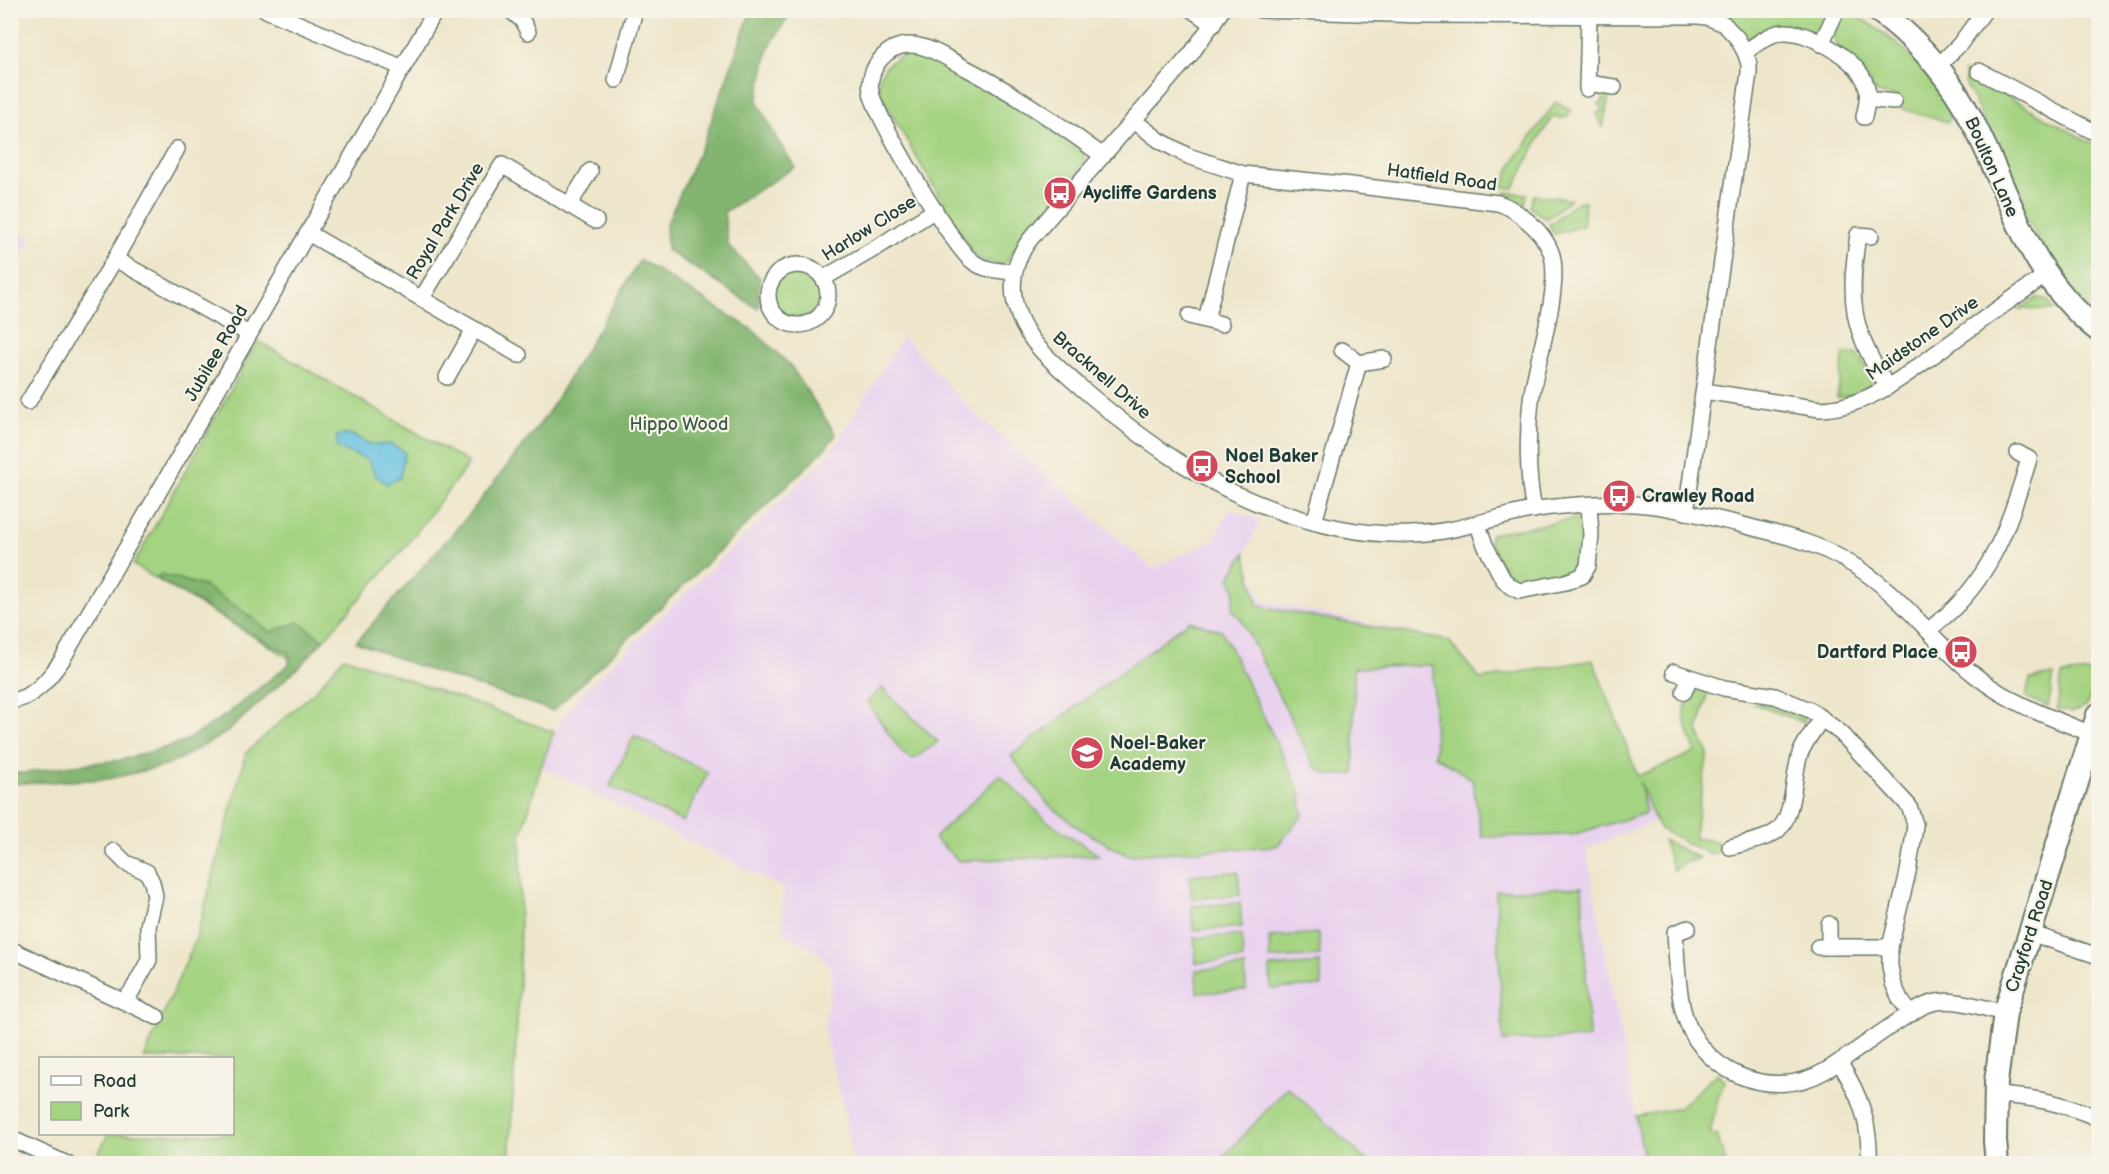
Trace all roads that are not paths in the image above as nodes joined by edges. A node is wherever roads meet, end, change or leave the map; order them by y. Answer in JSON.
{"nodes":[{"id":1,"x":266,"y":10,"type":"edge"},
{"id":2,"x":436,"y":10,"type":"edge"},
{"id":3,"x":510,"y":10,"type":"edge"},
{"id":4,"x":635,"y":10,"type":"edge"},
{"id":5,"x":1192,"y":10,"type":"edge"},
{"id":6,"x":1222,"y":10,"type":"edge"},
{"id":7,"x":1837,"y":10,"type":"edge"},
{"id":8,"x":1877,"y":10,"type":"edge"},
{"id":9,"x":1985,"y":10,"type":"edge"},
{"id":10,"x":1264,"y":11,"type":"edge"},
{"id":11,"x":1599,"y":13,"type":"edge"},
{"id":12,"x":1213,"y":25,"type":"junction"},
{"id":13,"x":528,"y":32,"type":"dead end"},
{"id":14,"x":1821,"y":44,"type":"junction"},
{"id":15,"x":1745,"y":52,"type":"junction"},
{"id":16,"x":1937,"y":67,"type":"junction"},
{"id":17,"x":403,"y":68,"type":"junction"},
{"id":18,"x":1979,"y":71,"type":"dead end"},
{"id":19,"x":616,"y":80,"type":"dead end"},
{"id":20,"x":1614,"y":87,"type":"dead end"},
{"id":21,"x":1867,"y":99,"type":"junction"},
{"id":22,"x":1894,"y":102,"type":"dead end"},
{"id":23,"x":1864,"y":117,"type":"dead end"},
{"id":24,"x":1133,"y":120,"type":"junction"},
{"id":25,"x":2098,"y":134,"type":"edge"},
{"id":26,"x":177,"y":149,"type":"dead end"},
{"id":27,"x":1103,"y":156,"type":"junction"},
{"id":28,"x":590,"y":171,"type":"dead end"},
{"id":29,"x":1243,"y":174,"type":"junction"},
{"id":30,"x":568,"y":205,"type":"junction"},
{"id":31,"x":935,"y":210,"type":"junction"},
{"id":32,"x":596,"y":221,"type":"dead end"},
{"id":33,"x":308,"y":233,"type":"junction"},
{"id":34,"x":1871,"y":236,"type":"dead end"},
{"id":35,"x":115,"y":258,"type":"junction"},
{"id":36,"x":1014,"y":272,"type":"junction"},
{"id":37,"x":2046,"y":274,"type":"junction"},
{"id":38,"x":824,"y":279,"type":"junction"},
{"id":39,"x":422,"y":298,"type":"junction"},
{"id":40,"x":1189,"y":316,"type":"dead end"},
{"id":41,"x":474,"y":329,"type":"junction"},
{"id":42,"x":2098,"y":330,"type":"edge"},
{"id":43,"x":249,"y":334,"type":"junction"},
{"id":44,"x":1342,"y":350,"type":"dead end"},
{"id":45,"x":519,"y":355,"type":"dead end"},
{"id":46,"x":1384,"y":359,"type":"dead end"},
{"id":47,"x":1359,"y":363,"type":"junction"},
{"id":48,"x":447,"y":377,"type":"dead end"},
{"id":49,"x":1888,"y":387,"type":"junction"},
{"id":50,"x":1704,"y":391,"type":"junction"},
{"id":51,"x":28,"y":402,"type":"dead end"},
{"id":52,"x":2018,"y":453,"type":"dead end"},
{"id":53,"x":1588,"y":505,"type":"junction"},
{"id":54,"x":1534,"y":510,"type":"junction"},
{"id":55,"x":1686,"y":512,"type":"junction"},
{"id":56,"x":1314,"y":522,"type":"junction"},
{"id":57,"x":1478,"y":525,"type":"junction"},
{"id":58,"x":1928,"y":631,"type":"junction"},
{"id":59,"x":1674,"y":672,"type":"dead end"},
{"id":60,"x":1690,"y":678,"type":"junction"},
{"id":61,"x":1684,"y":692,"type":"dead end"},
{"id":62,"x":13,"y":700,"type":"edge"},
{"id":63,"x":1822,"y":718,"type":"junction"},
{"id":64,"x":2095,"y":724,"type":"edge"},
{"id":65,"x":1730,"y":847,"type":"dead end"},
{"id":66,"x":114,"y":851,"type":"dead end"},
{"id":67,"x":1829,"y":924,"type":"dead end"},
{"id":68,"x":1688,"y":928,"type":"dead end"},
{"id":69,"x":2030,"y":933,"type":"junction"},
{"id":70,"x":1890,"y":947,"type":"junction"},
{"id":71,"x":10,"y":949,"type":"edge"},
{"id":72,"x":2098,"y":956,"type":"edge"},
{"id":73,"x":124,"y":1001,"type":"junction"},
{"id":74,"x":2005,"y":1013,"type":"junction"},
{"id":75,"x":1911,"y":1014,"type":"junction"},
{"id":76,"x":157,"y":1017,"type":"dead end"},
{"id":77,"x":1839,"y":1062,"type":"junction"},
{"id":78,"x":1995,"y":1095,"type":"junction"},
{"id":79,"x":2098,"y":1118,"type":"edge"},
{"id":80,"x":10,"y":1138,"type":"edge"},
{"id":81,"x":34,"y":1149,"type":"junction"},
{"id":82,"x":27,"y":1164,"type":"edge"},
{"id":83,"x":67,"y":1164,"type":"edge"},
{"id":84,"x":1869,"y":1164,"type":"edge"},
{"id":85,"x":1997,"y":1164,"type":"edge"}],
"edges":[{"from":1,"to":17,"type":"street"},
{"from":2,"to":17,"type":"street","name":"Jubilee Road"},
{"from":3,"to":13,"type":"street"},
{"from":4,"to":19,"type":"street"},
{"from":5,"to":12,"type":"street"},
{"from":6,"to":12,"type":"street","name":"Bracknell Drive"},
{"from":7,"to":14,"type":"street"},
{"from":8,"to":16,"type":"street","name":"Boulton Lane"},
{"from":9,"to":16,"type":"street"},
{"from":10,"to":11,"type":"street"},
{"from":11,"to":15,"type":"street"},
{"from":11,"to":20,"type":"street"},
{"from":12,"to":24,"type":"street","name":"Bracknell Drive"},
{"from":14,"to":15,"type":"street"},
{"from":14,"to":21,"type":"street"},
{"from":15,"to":50,"type":"street"},
{"from":16,"to":37,"type":"street","name":"Boulton Lane"},
{"from":17,"to":33,"type":"street","name":"Jubilee Road"},
{"from":18,"to":25,"type":"street"},
{"from":21,"to":22,"type":"street"},
{"from":21,"to":23,"type":"street"},
{"from":24,"to":27,"type":"street","name":"Bracknell Drive"},
{"from":24,"to":29,"type":"street","name":"Hatfield Road"},
{"from":26,"to":35,"type":"street"},
{"from":27,"to":31,"type":"street"},
{"from":27,"to":36,"type":"street","name":"Bracknell Drive"},
{"from":28,"to":30,"type":"street"},
{"from":29,"to":40,"type":"street"},
{"from":29,"to":54,"type":"street","name":"Hatfield Road"},
{"from":30,"to":32,"type":"street","name":"Royal Park Drive"},
{"from":30,"to":39,"type":"street","name":"Royal Park Drive"},
{"from":31,"to":36,"type":"street"},
{"from":31,"to":38,"type":"street","name":"Harlow Close"},
{"from":33,"to":39,"type":"street"},
{"from":33,"to":43,"type":"street","name":"Jubilee Road"},
{"from":34,"to":49,"type":"street"},
{"from":35,"to":43,"type":"street"},
{"from":35,"to":51,"type":"street"},
{"from":36,"to":56,"type":"street","name":"Bracknell Drive"},
{"from":37,"to":42,"type":"street","name":"Boulton Lane"},
{"from":37,"to":49,"type":"street","name":"Maidstone Drive"},
{"from":38,"to":38,"type":"street","name":"Harlow Close"},
{"from":39,"to":41,"type":"street"},
{"from":41,"to":45,"type":"street"},
{"from":41,"to":48,"type":"street"},
{"from":43,"to":62,"type":"street","name":"Jubilee Road"},
{"from":44,"to":47,"type":"street"},
{"from":46,"to":47,"type":"street"},
{"from":47,"to":56,"type":"street"},
{"from":49,"to":50,"type":"street","name":"Maidstone Drive"},
{"from":50,"to":55,"type":"street"},
{"from":52,"to":58,"type":"street"},
{"from":53,"to":54,"type":"street","name":"Bracknell Drive"},
{"from":53,"to":55,"type":"street","name":"Bracknell Drive"},
{"from":53,"to":57,"type":"street"},
{"from":54,"to":57,"type":"street","name":"Bracknell Drive"},
{"from":55,"to":58,"type":"street","name":"Bracknell Drive"},
{"from":56,"to":57,"type":"street","name":"Bracknell Drive"},
{"from":58,"to":64,"type":"street","name":"Bracknell Drive"},
{"from":59,"to":60,"type":"street"},
{"from":60,"to":61,"type":"street"},
{"from":60,"to":63,"type":"street"},
{"from":63,"to":65,"type":"street"},
{"from":63,"to":70,"type":"street"},
{"from":64,"to":69,"type":"street","name":"Crayford Road"},
{"from":66,"to":73,"type":"street"},
{"from":67,"to":70,"type":"street"},
{"from":68,"to":77,"type":"street"},
{"from":69,"to":72,"type":"street"},
{"from":69,"to":74,"type":"street","name":"Crayford Road"},
{"from":70,"to":75,"type":"street"},
{"from":71,"to":73,"type":"street"},
{"from":73,"to":76,"type":"street"},
{"from":74,"to":75,"type":"street"},
{"from":74,"to":78,"type":"street","name":"Crayford Road"},
{"from":75,"to":77,"type":"street"},
{"from":77,"to":84,"type":"street"},
{"from":78,"to":79,"type":"street"},
{"from":78,"to":85,"type":"street","name":"Crayford Road"},
{"from":80,"to":81,"type":"street"},
{"from":81,"to":82,"type":"street"},
{"from":81,"to":83,"type":"street"}]}
